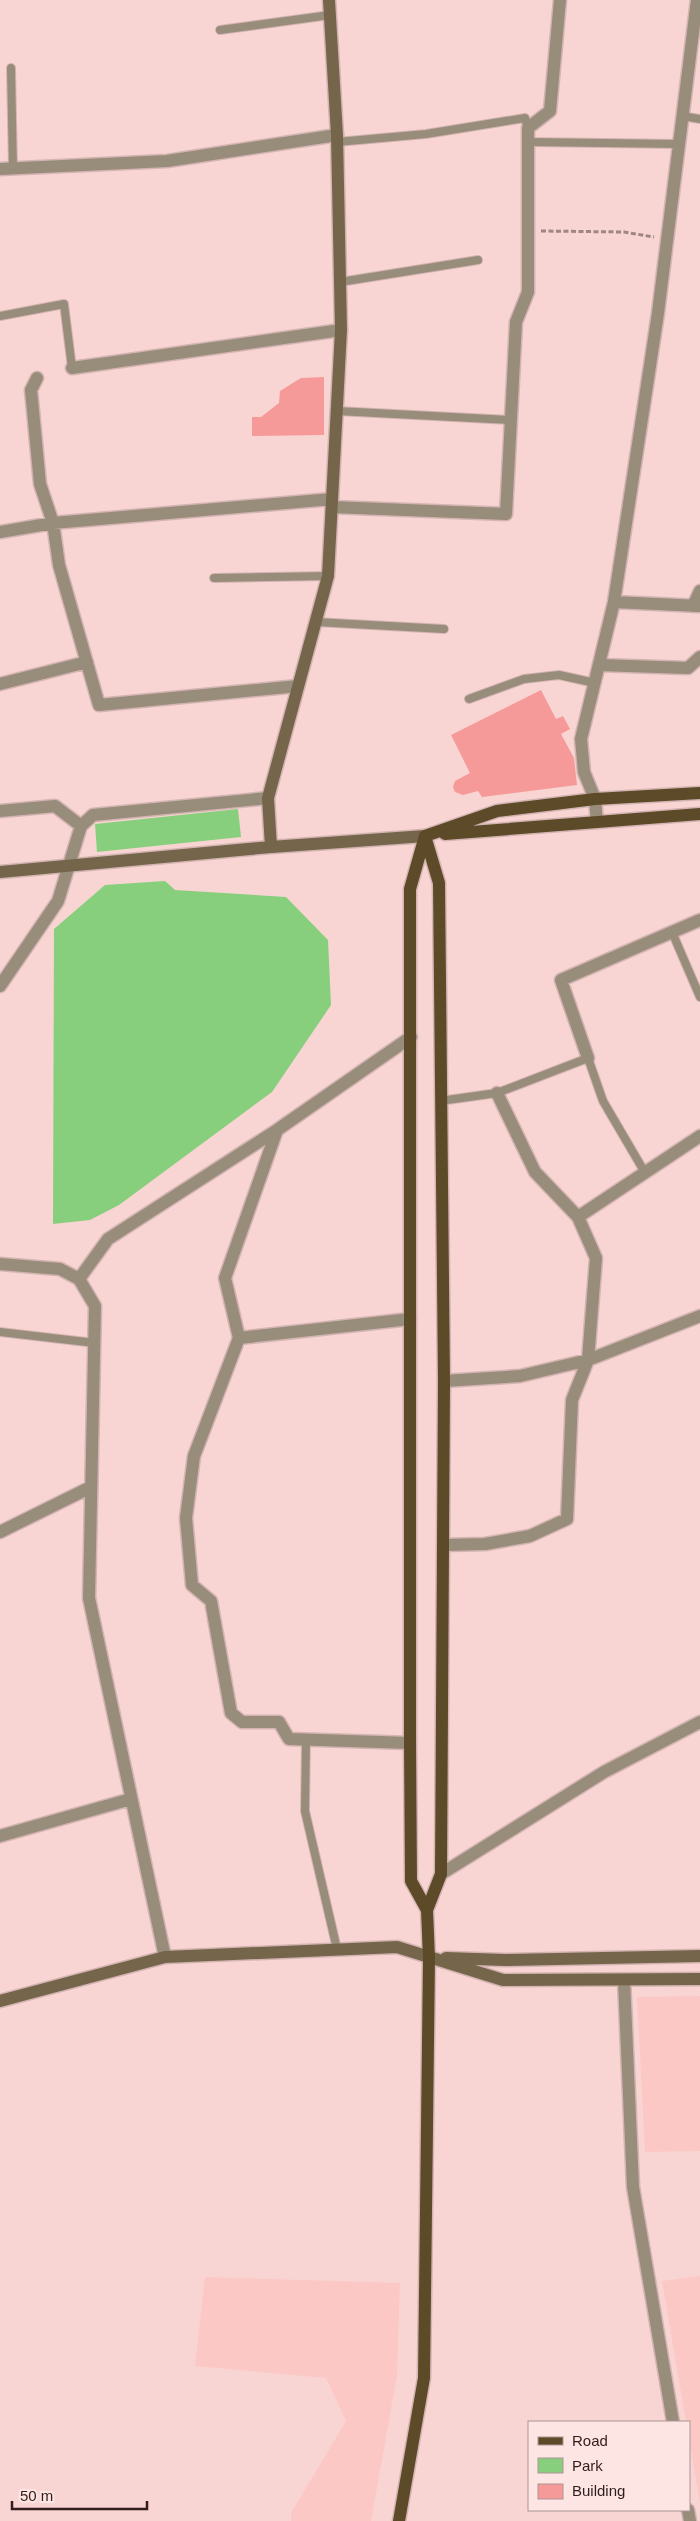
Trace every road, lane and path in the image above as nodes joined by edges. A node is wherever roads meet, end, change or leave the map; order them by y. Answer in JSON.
{"nodes":[{"id":1,"x":329,"y":0,"type":"edge"},
{"id":2,"x":560,"y":0,"type":"edge"},
{"id":3,"x":697,"y":0,"type":"edge"},
{"id":4,"x":330,"y":15,"type":"junction"},
{"id":5,"x":220,"y":30,"type":"dead end"},
{"id":6,"x":11,"y":68,"type":"dead end"},
{"id":7,"x":682,"y":116,"type":"junction"},
{"id":8,"x":700,"y":119,"type":"edge"},
{"id":9,"x":528,"y":128,"type":"junction"},
{"id":10,"x":337,"y":138,"type":"junction"},
{"id":11,"x":528,"y":142,"type":"junction"},
{"id":12,"x":679,"y":144,"type":"junction"},
{"id":13,"x":6,"y":169,"type":"edge"},
{"id":14,"x":528,"y":231,"type":"junction"},
{"id":15,"x":667,"y":239,"type":"junction"},
{"id":16,"x":478,"y":260,"type":"dead end"},
{"id":17,"x":340,"y":282,"type":"junction"},
{"id":18,"x":0,"y":316,"type":"edge"},
{"id":19,"x":341,"y":330,"type":"junction"},
{"id":20,"x":72,"y":368,"type":"joint"},
{"id":21,"x":37,"y":378,"type":"dead end"},
{"id":22,"x":337,"y":411,"type":"junction"},
{"id":23,"x":511,"y":420,"type":"junction"},
{"id":24,"x":332,"y":503,"type":"junction"},
{"id":25,"x":53,"y":523,"type":"junction"},
{"id":26,"x":0,"y":532,"type":"edge"},
{"id":27,"x":328,"y":576,"type":"junction"},
{"id":28,"x":214,"y":578,"type":"dead end"},
{"id":29,"x":700,"y":591,"type":"edge"},
{"id":30,"x":614,"y":602,"type":"junction"},
{"id":31,"x":697,"y":606,"type":"edge"},
{"id":32,"x":316,"y":622,"type":"junction"},
{"id":33,"x":444,"y":629,"type":"dead end"},
{"id":34,"x":700,"y":657,"type":"edge"},
{"id":35,"x":87,"y":662,"type":"junction"},
{"id":36,"x":599,"y":665,"type":"junction"},
{"id":37,"x":595,"y":683,"type":"junction"},
{"id":38,"x":0,"y":684,"type":"edge"},
{"id":39,"x":298,"y":686,"type":"junction"},
{"id":40,"x":469,"y":699,"type":"dead end"},
{"id":41,"x":700,"y":793,"type":"edge"},
{"id":42,"x":268,"y":798,"type":"junction"},
{"id":43,"x":595,"y":799,"type":"junction"},
{"id":44,"x":0,"y":811,"type":"edge"},
{"id":45,"x":700,"y":814,"type":"edge"},
{"id":46,"x":598,"y":822,"type":"junction"},
{"id":47,"x":81,"y":826,"type":"junction"},
{"id":48,"x":425,"y":836,"type":"junction"},
{"id":49,"x":271,"y":846,"type":"junction"},
{"id":50,"x":68,"y":866,"type":"junction"},
{"id":51,"x":0,"y":872,"type":"edge"},
{"id":52,"x":700,"y":920,"type":"edge"},
{"id":53,"x":672,"y":932,"type":"junction"},
{"id":54,"x":0,"y":986,"type":"edge"},
{"id":55,"x":700,"y":996,"type":"edge"},
{"id":56,"x":411,"y":1037,"type":"junction"},
{"id":57,"x":588,"y":1058,"type":"junction"},
{"id":58,"x":496,"y":1093,"type":"junction"},
{"id":59,"x":440,"y":1101,"type":"junction"},
{"id":60,"x":276,"y":1130,"type":"junction"},
{"id":61,"x":700,"y":1136,"type":"edge"},
{"id":62,"x":644,"y":1171,"type":"junction"},
{"id":63,"x":578,"y":1218,"type":"junction"},
{"id":64,"x":0,"y":1264,"type":"edge"},
{"id":65,"x":79,"y":1279,"type":"junction"},
{"id":66,"x":700,"y":1316,"type":"edge"},
{"id":67,"x":410,"y":1319,"type":"junction"},
{"id":68,"x":0,"y":1332,"type":"edge"},
{"id":69,"x":239,"y":1338,"type":"junction"},
{"id":70,"x":95,"y":1343,"type":"junction"},
{"id":71,"x":588,"y":1360,"type":"junction"},
{"id":72,"x":444,"y":1381,"type":"junction"},
{"id":73,"x":91,"y":1487,"type":"junction"},
{"id":74,"x":0,"y":1532,"type":"edge"},
{"id":75,"x":443,"y":1545,"type":"junction"},
{"id":76,"x":700,"y":1722,"type":"edge"},
{"id":77,"x":306,"y":1740,"type":"junction"},
{"id":78,"x":410,"y":1743,"type":"junction"},
{"id":79,"x":131,"y":1799,"type":"junction"},
{"id":80,"x":0,"y":1836,"type":"edge"},
{"id":81,"x":441,"y":1874,"type":"junction"},
{"id":82,"x":427,"y":1910,"type":"junction"},
{"id":83,"x":337,"y":1949,"type":"junction"},
{"id":84,"x":700,"y":1956,"type":"edge"},
{"id":85,"x":165,"y":1957,"type":"junction"},
{"id":86,"x":429,"y":1958,"type":"junction"},
{"id":87,"x":700,"y":1979,"type":"edge"},
{"id":88,"x":624,"y":1980,"type":"junction"},
{"id":89,"x":0,"y":2001,"type":"edge"},
{"id":90,"x":673,"y":2421,"type":"edge"},
{"id":91,"x":399,"y":2521,"type":"edge"}],
"edges":[{"from":1,"to":4,"type":"main road"},
{"from":2,"to":9,"type":"street"},
{"from":3,"to":7,"type":"street"},
{"from":4,"to":5,"type":"lane"},
{"from":4,"to":10,"type":"main road"},
{"from":6,"to":13,"type":"lane"},
{"from":7,"to":8,"type":"lane"},
{"from":7,"to":12,"type":"street"},
{"from":9,"to":10,"type":"lane"},
{"from":9,"to":11,"type":"street"},
{"from":10,"to":13,"type":"street"},
{"from":10,"to":17,"type":"main road"},
{"from":11,"to":12,"type":"lane"},
{"from":11,"to":14,"type":"street"},
{"from":12,"to":15,"type":"street"},
{"from":14,"to":15,"type":"path"},
{"from":14,"to":23,"type":"street"},
{"from":15,"to":30,"type":"street"},
{"from":16,"to":17,"type":"lane"},
{"from":17,"to":19,"type":"main road"},
{"from":18,"to":20,"type":"lane"},
{"from":19,"to":20,"type":"street"},
{"from":19,"to":22,"type":"main road"},
{"from":21,"to":25,"type":"street"},
{"from":22,"to":23,"type":"lane"},
{"from":22,"to":24,"type":"main road"},
{"from":23,"to":24,"type":"street"},
{"from":24,"to":25,"type":"street"},
{"from":24,"to":27,"type":"main road"},
{"from":25,"to":26,"type":"street"},
{"from":25,"to":35,"type":"street"},
{"from":27,"to":28,"type":"lane"},
{"from":27,"to":32,"type":"main road"},
{"from":29,"to":31,"type":"street"},
{"from":30,"to":31,"type":"street"},
{"from":30,"to":36,"type":"street"},
{"from":32,"to":33,"type":"lane"},
{"from":32,"to":39,"type":"main road"},
{"from":34,"to":36,"type":"street"},
{"from":35,"to":38,"type":"street"},
{"from":35,"to":39,"type":"street"},
{"from":36,"to":37,"type":"street"},
{"from":37,"to":40,"type":"lane"},
{"from":37,"to":43,"type":"street"},
{"from":39,"to":42,"type":"main road"},
{"from":41,"to":43,"type":"main road"},
{"from":42,"to":47,"type":"street"},
{"from":42,"to":49,"type":"main road"},
{"from":43,"to":46,"type":"street"},
{"from":43,"to":48,"type":"main road"},
{"from":44,"to":47,"type":"street"},
{"from":45,"to":46,"type":"main road"},
{"from":46,"to":48,"type":"main road"},
{"from":47,"to":50,"type":"street"},
{"from":48,"to":49,"type":"main road"},
{"from":48,"to":56,"type":"main road"},
{"from":48,"to":59,"type":"main road"},
{"from":49,"to":50,"type":"main road"},
{"from":50,"to":51,"type":"main road"},
{"from":50,"to":54,"type":"street"},
{"from":52,"to":53,"type":"street"},
{"from":53,"to":55,"type":"lane"},
{"from":53,"to":57,"type":"street"},
{"from":56,"to":60,"type":"street"},
{"from":56,"to":67,"type":"main road"},
{"from":57,"to":58,"type":"lane"},
{"from":57,"to":62,"type":"lane"},
{"from":58,"to":59,"type":"lane"},
{"from":58,"to":63,"type":"street"},
{"from":59,"to":72,"type":"main road"},
{"from":60,"to":65,"type":"street"},
{"from":60,"to":69,"type":"street"},
{"from":61,"to":62,"type":"street"},
{"from":62,"to":63,"type":"street"},
{"from":63,"to":71,"type":"street"},
{"from":64,"to":65,"type":"street"},
{"from":65,"to":70,"type":"street"},
{"from":66,"to":71,"type":"street"},
{"from":67,"to":69,"type":"street"},
{"from":67,"to":78,"type":"main road"},
{"from":68,"to":70,"type":"lane"},
{"from":69,"to":77,"type":"street"},
{"from":70,"to":73,"type":"street"},
{"from":71,"to":72,"type":"street"},
{"from":71,"to":75,"type":"street"},
{"from":72,"to":75,"type":"main road"},
{"from":73,"to":74,"type":"street"},
{"from":73,"to":79,"type":"street"},
{"from":75,"to":81,"type":"main road"},
{"from":76,"to":81,"type":"street"},
{"from":77,"to":78,"type":"street"},
{"from":77,"to":83,"type":"lane"},
{"from":78,"to":82,"type":"main road"},
{"from":79,"to":80,"type":"street"},
{"from":79,"to":85,"type":"street"},
{"from":81,"to":82,"type":"main road"},
{"from":82,"to":86,"type":"main road"},
{"from":83,"to":85,"type":"main road"},
{"from":83,"to":86,"type":"main road"},
{"from":84,"to":86,"type":"main road"},
{"from":85,"to":89,"type":"main road"},
{"from":86,"to":88,"type":"main road"},
{"from":86,"to":91,"type":"main road"},
{"from":87,"to":88,"type":"main road"},
{"from":88,"to":90,"type":"street"}]}
